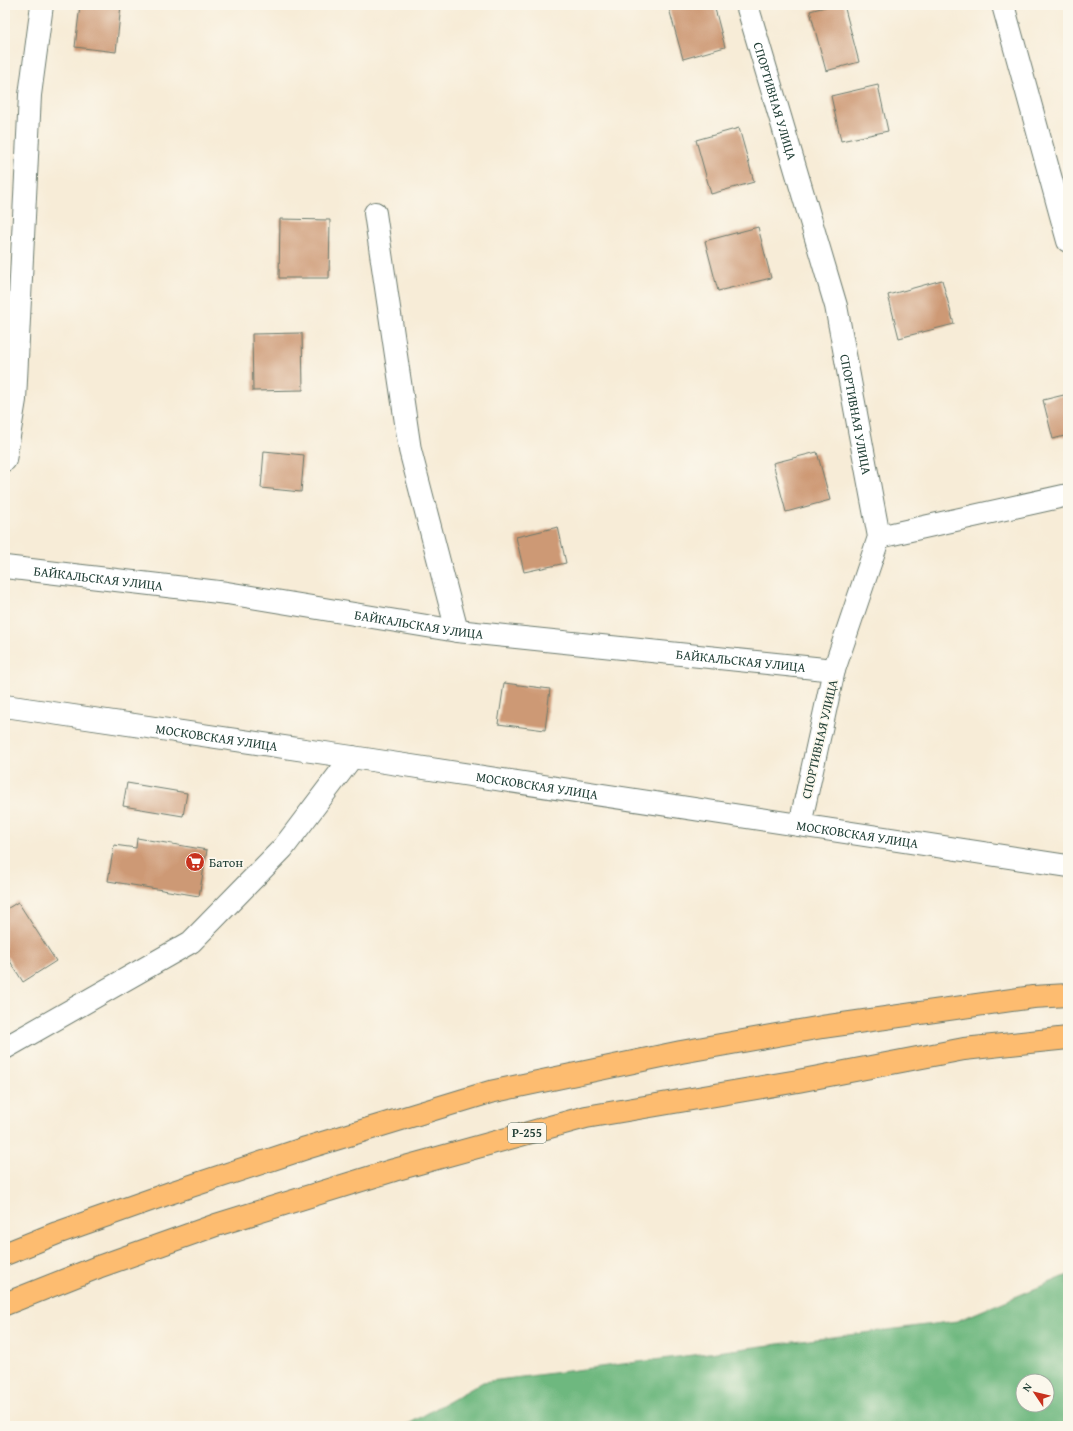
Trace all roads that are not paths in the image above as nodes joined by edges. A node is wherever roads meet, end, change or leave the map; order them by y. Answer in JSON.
{"nodes":[{"id":1,"x":42,"y":5,"type":"edge"},
{"id":2,"x":747,"y":5,"type":"edge"},
{"id":3,"x":1003,"y":5,"type":"edge"},
{"id":4,"x":375,"y":213,"type":"dead end"},
{"id":5,"x":1068,"y":241,"type":"edge"},
{"id":6,"x":5,"y":460,"type":"edge"},
{"id":7,"x":1068,"y":495,"type":"edge"},
{"id":8,"x":879,"y":537,"type":"junction"},
{"id":9,"x":5,"y":567,"type":"edge"},
{"id":10,"x":457,"y":631,"type":"junction"},
{"id":11,"x":834,"y":670,"type":"junction"},
{"id":12,"x":5,"y":706,"type":"edge"},
{"id":13,"x":352,"y":757,"type":"junction"},
{"id":14,"x":800,"y":825,"type":"junction"},
{"id":15,"x":1068,"y":866,"type":"edge"},
{"id":16,"x":1068,"y":995,"type":"edge"},
{"id":17,"x":1068,"y":1038,"type":"edge"},
{"id":18,"x":5,"y":1048,"type":"edge"},
{"id":19,"x":5,"y":1254,"type":"edge"},
{"id":20,"x":5,"y":1304,"type":"edge"}],
"edges":[{"from":1,"to":6,"type":"street"},
{"from":2,"to":8,"type":"street","name":"СПОРТИВНАЯ УЛИЦА"},
{"from":3,"to":5,"type":"street"},
{"from":4,"to":10,"type":"street"},
{"from":7,"to":8,"type":"street"},
{"from":8,"to":11,"type":"street","name":"СПОРТИВНАЯ УЛИЦА"},
{"from":9,"to":10,"type":"street","name":"БАЙКАЛЬСКАЯ УЛИЦА"},
{"from":10,"to":11,"type":"street","name":"БАЙКАЛЬСКАЯ УЛИЦА"},
{"from":11,"to":14,"type":"street","name":"СПОРТИВНАЯ УЛИЦА"},
{"from":12,"to":13,"type":"street","name":"МОСКОВСКАЯ УЛИЦА"},
{"from":13,"to":14,"type":"street","name":"МОСКОВСКАЯ УЛИЦА"},
{"from":13,"to":18,"type":"street"},
{"from":14,"to":15,"type":"street","name":"МОСКОВСКАЯ УЛИЦА"},
{"from":16,"to":19,"type":"highway"},
{"from":17,"to":20,"type":"highway","number":"Р-255"}]}
